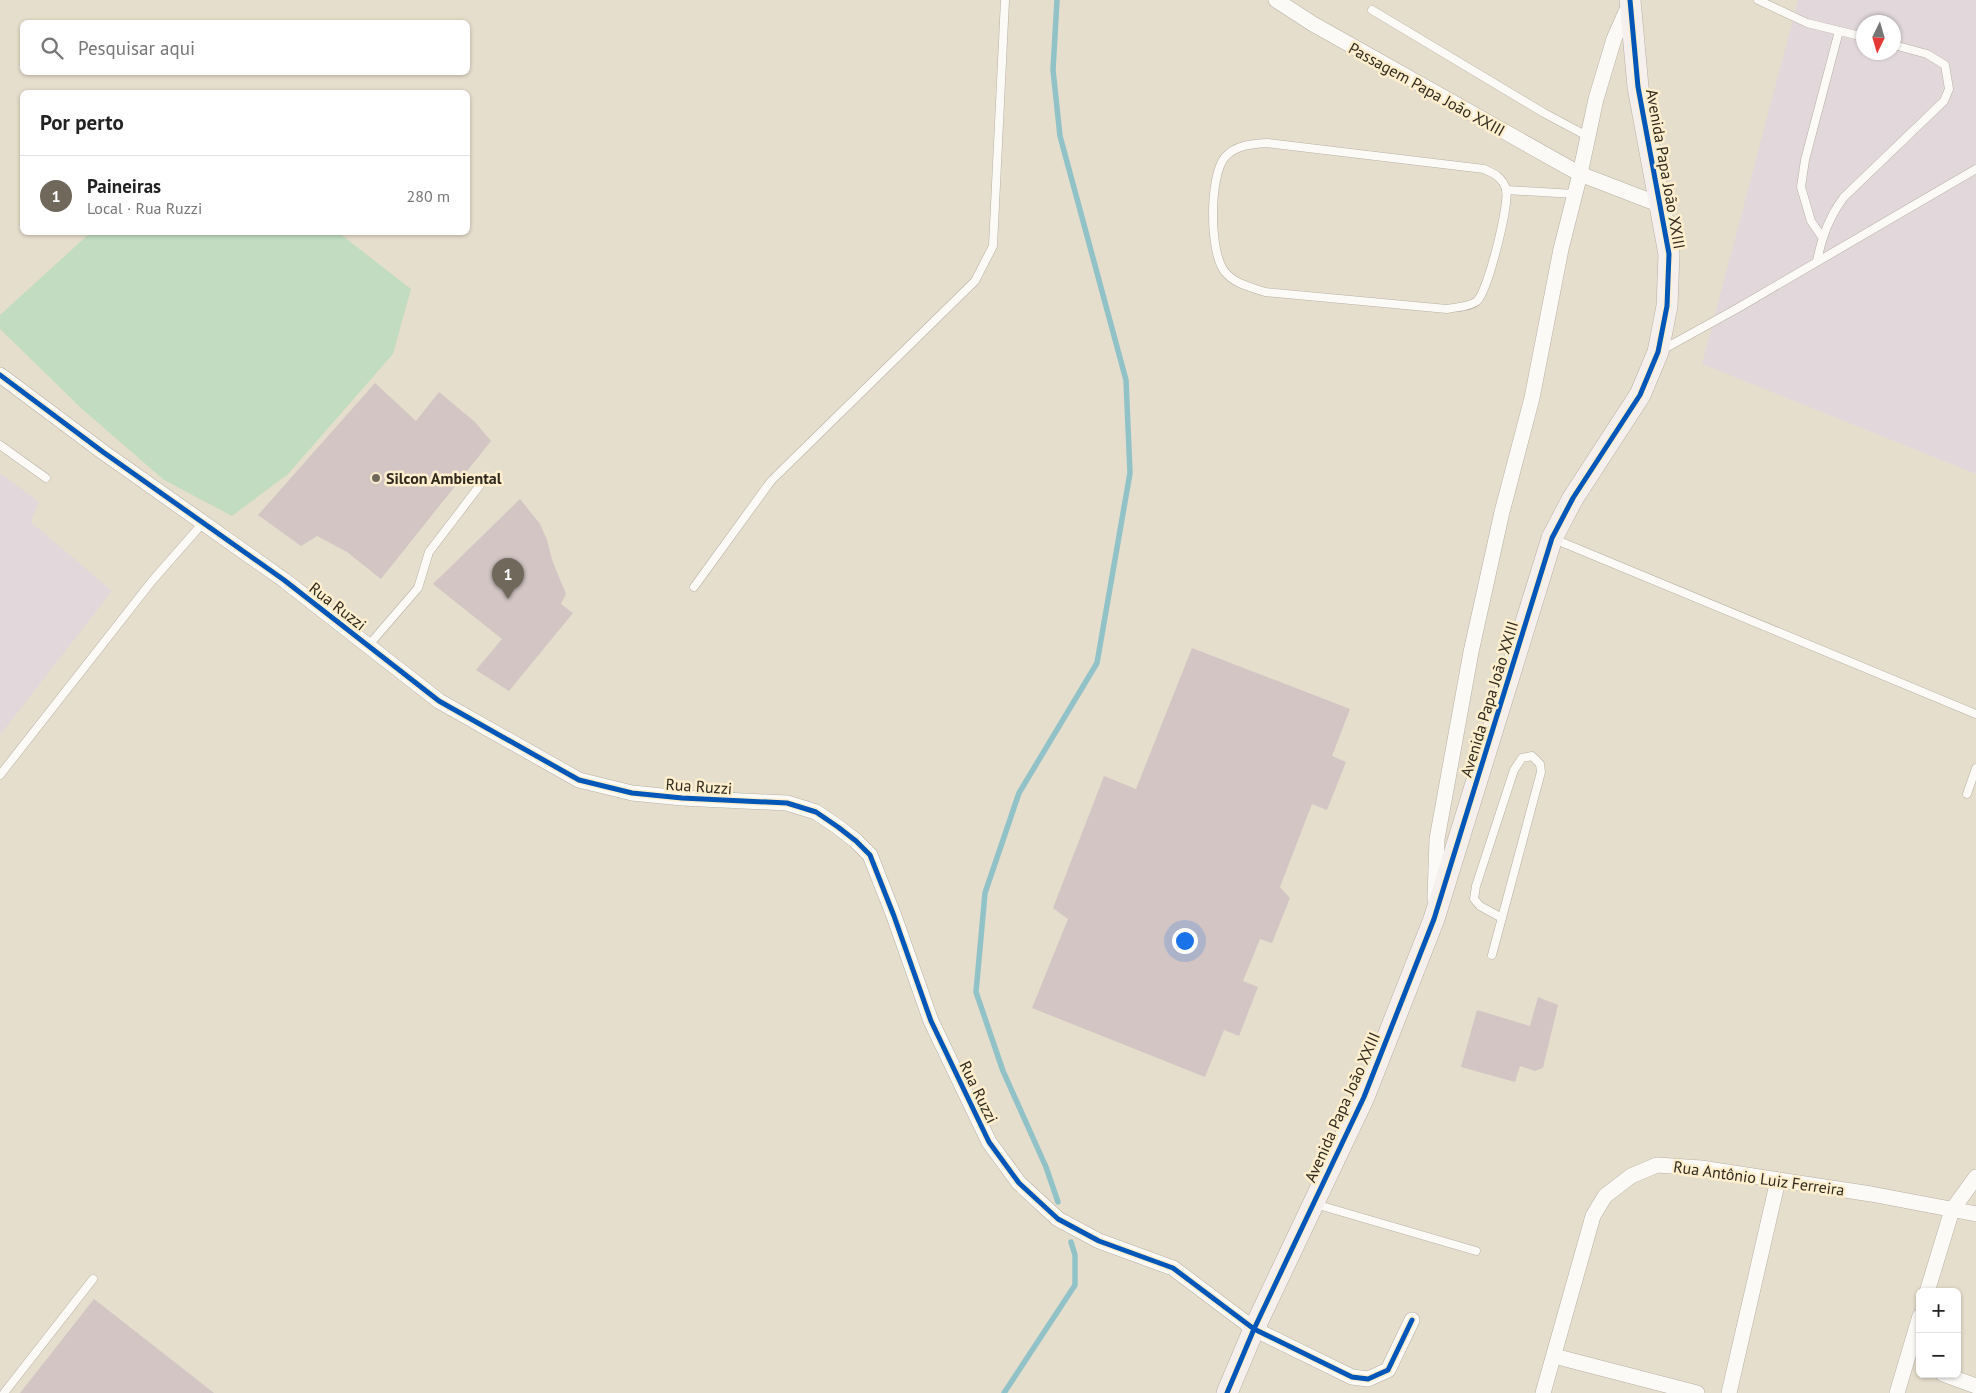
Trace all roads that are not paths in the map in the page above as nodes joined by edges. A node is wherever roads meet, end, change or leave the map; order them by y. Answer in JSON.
{"nodes":[{"id":1,"x":1005,"y":0,"type":"edge"},
{"id":2,"x":1276,"y":0,"type":"edge"},
{"id":3,"x":1758,"y":0,"type":"edge"},
{"id":4,"x":1629,"y":3,"type":"edge"},
{"id":5,"x":1372,"y":10,"type":"dead end"},
{"id":6,"x":1839,"y":31,"type":"junction"},
{"id":7,"x":1856,"y":35,"type":"edge"},
{"id":8,"x":1901,"y":47,"type":"edge"},
{"id":9,"x":1587,"y":136,"type":"junction"},
{"id":10,"x":1976,"y":169,"type":"edge"},
{"id":11,"x":1580,"y":174,"type":"junction"},
{"id":12,"x":1506,"y":190,"type":"junction"},
{"id":13,"x":1575,"y":194,"type":"junction"},
{"id":14,"x":1658,"y":204,"type":"junction"},
{"id":15,"x":1822,"y":237,"type":"junction"},
{"id":16,"x":1817,"y":261,"type":"junction"},
{"id":17,"x":1658,"y":352,"type":"junction"},
{"id":18,"x":0,"y":375,"type":"edge"},
{"id":19,"x":0,"y":445,"type":"edge"},
{"id":20,"x":487,"y":476,"type":"dead end"},
{"id":21,"x":46,"y":478,"type":"dead end"},
{"id":22,"x":202,"y":524,"type":"junction"},
{"id":23,"x":1552,"y":538,"type":"junction"},
{"id":24,"x":694,"y":587,"type":"dead end"},
{"id":25,"x":368,"y":646,"type":"junction"},
{"id":26,"x":1976,"y":714,"type":"edge"},
{"id":27,"x":1976,"y":768,"type":"edge"},
{"id":28,"x":0,"y":775,"type":"edge"},
{"id":29,"x":1967,"y":794,"type":"dead end"},
{"id":30,"x":1502,"y":918,"type":"junction"},
{"id":31,"x":1434,"y":919,"type":"junction"},
{"id":32,"x":1492,"y":955,"type":"dead end"},
{"id":33,"x":1976,"y":1177,"type":"edge"},
{"id":34,"x":1778,"y":1180,"type":"junction"},
{"id":35,"x":1313,"y":1203,"type":"junction"},
{"id":36,"x":1952,"y":1210,"type":"junction"},
{"id":37,"x":1976,"y":1214,"type":"edge"},
{"id":38,"x":1476,"y":1251,"type":"dead end"},
{"id":39,"x":93,"y":1279,"type":"dead end"},
{"id":40,"x":1928,"y":1288,"type":"edge"},
{"id":41,"x":1412,"y":1320,"type":"dead end"},
{"id":42,"x":1254,"y":1329,"type":"junction"},
{"id":43,"x":1918,"y":1333,"type":"edge"},
{"id":44,"x":1554,"y":1356,"type":"junction"},
{"id":45,"x":1913,"y":1364,"type":"edge"},
{"id":46,"x":1954,"y":1378,"type":"edge"},
{"id":47,"x":1976,"y":1386,"type":"edge"},
{"id":48,"x":4,"y":1393,"type":"edge"},
{"id":49,"x":1227,"y":1393,"type":"edge"},
{"id":50,"x":1543,"y":1393,"type":"edge"},
{"id":51,"x":1697,"y":1393,"type":"edge"},
{"id":52,"x":1728,"y":1393,"type":"edge"},
{"id":53,"x":1897,"y":1393,"type":"edge"}],
"edges":[{"from":1,"to":24,"type":"lane"},
{"from":2,"to":11,"type":"street","name":"Passagem Papa João XXIII"},
{"from":3,"to":6,"type":"lane"},
{"from":4,"to":9,"type":"street"},
{"from":4,"to":14,"type":"street","name":"Avenida Papa João XXIII"},
{"from":5,"to":9,"type":"lane"},
{"from":6,"to":7,"type":"lane"},
{"from":6,"to":15,"type":"lane"},
{"from":8,"to":15,"type":"lane"},
{"from":9,"to":11,"type":"street"},
{"from":10,"to":16,"type":"lane"},
{"from":11,"to":13,"type":"street"},
{"from":11,"to":14,"type":"street","name":"Passagem Papa João XXIII"},
{"from":12,"to":12,"type":"lane"},
{"from":12,"to":13,"type":"lane"},
{"from":13,"to":31,"type":"street"},
{"from":14,"to":17,"type":"street","name":"Avenida Papa João XXIII"},
{"from":15,"to":16,"type":"lane"},
{"from":16,"to":17,"type":"lane"},
{"from":17,"to":23,"type":"street","name":"Avenida Papa João XXIII"},
{"from":18,"to":22,"type":"street","name":"Rua Ruzzi"},
{"from":19,"to":21,"type":"lane"},
{"from":20,"to":25,"type":"lane"},
{"from":22,"to":25,"type":"street","name":"Rua Ruzzi"},
{"from":22,"to":28,"type":"lane"},
{"from":23,"to":26,"type":"lane"},
{"from":23,"to":31,"type":"street","name":"Avenida Papa João XXIII"},
{"from":25,"to":42,"type":"street","name":"Rua Ruzzi"},
{"from":27,"to":29,"type":"lane"},
{"from":30,"to":30,"type":"lane"},
{"from":30,"to":32,"type":"lane"},
{"from":31,"to":35,"type":"street","name":"Avenida Papa João XXIII"},
{"from":33,"to":36,"type":"street"},
{"from":34,"to":36,"type":"street","name":"Rua Antônio Luiz Ferreira"},
{"from":34,"to":44,"type":"street","name":"Rua Antônio Luiz Ferreira"},
{"from":34,"to":52,"type":"street"},
{"from":35,"to":38,"type":"lane"},
{"from":35,"to":42,"type":"street","name":"Avenida Papa João XXIII"},
{"from":36,"to":37,"type":"street","name":"Rua Antônio Luiz Ferreira"},
{"from":36,"to":40,"type":"street"},
{"from":39,"to":48,"type":"lane"},
{"from":41,"to":42,"type":"street","name":"Rua Ruzzi"},
{"from":42,"to":49,"type":"street","name":"Avenida Papa João XXIII"},
{"from":43,"to":45,"type":"street"},
{"from":44,"to":50,"type":"street","name":"Rua Antônio Luiz Ferreira"},
{"from":44,"to":51,"type":"street"},
{"from":45,"to":53,"type":"street"},
{"from":46,"to":47,"type":"street"}]}
